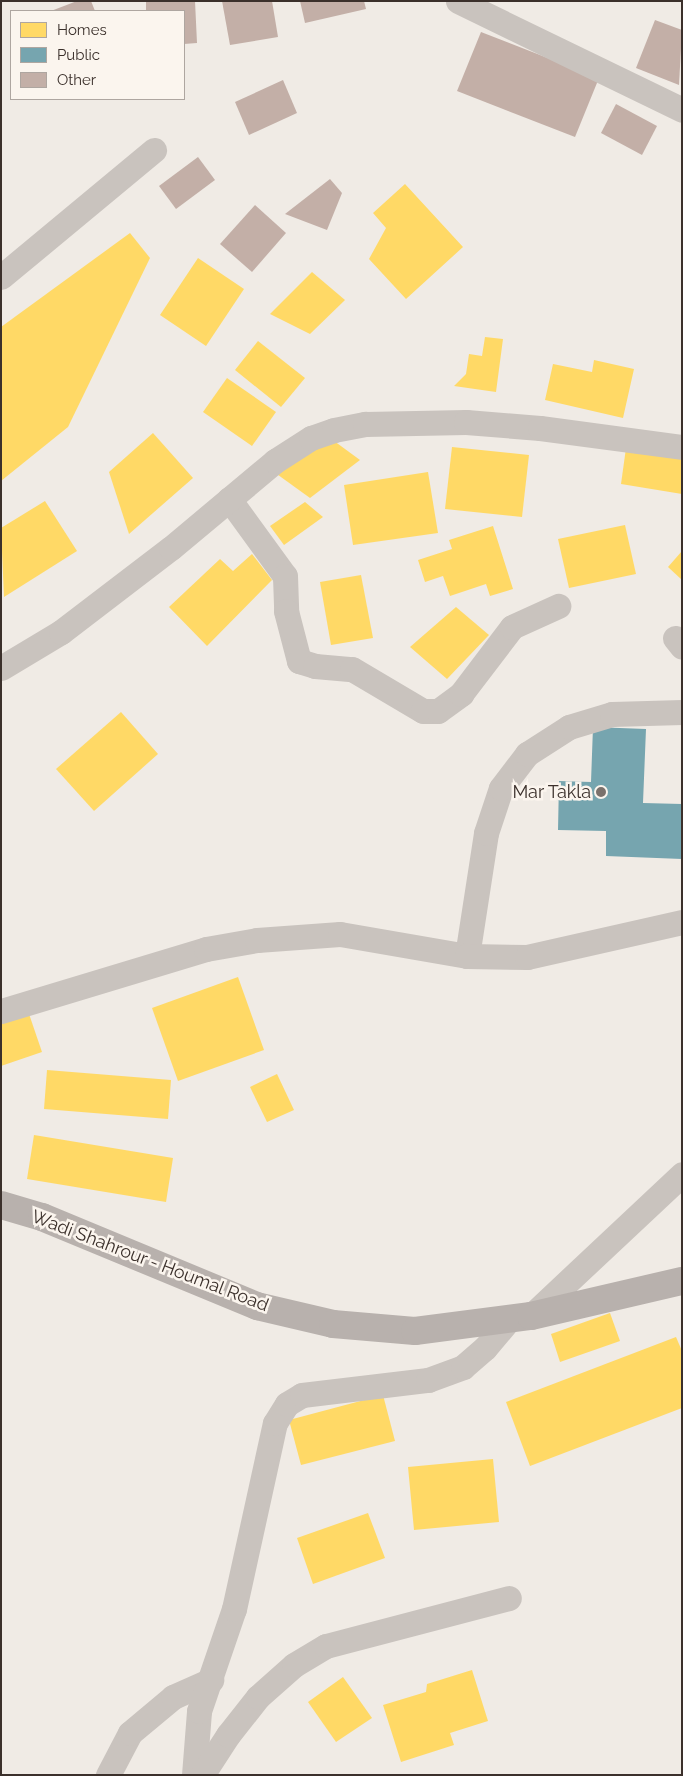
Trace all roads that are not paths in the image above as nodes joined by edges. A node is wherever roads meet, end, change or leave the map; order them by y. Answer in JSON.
{"nodes":[{"id":1,"x":458,"y":1,"type":"edge"},
{"id":2,"x":682,"y":110,"type":"edge"},
{"id":3,"x":154,"y":150,"type":"dead end"},
{"id":4,"x":1,"y":277,"type":"edge"},
{"id":5,"x":682,"y":447,"type":"edge"},
{"id":6,"x":229,"y":499,"type":"junction"},
{"id":7,"x":558,"y":606,"type":"dead end"},
{"id":8,"x":1,"y":668,"type":"edge"},
{"id":9,"x":682,"y":712,"type":"edge"},
{"id":10,"x":682,"y":922,"type":"edge"},
{"id":11,"x":466,"y":956,"type":"junction"},
{"id":12,"x":1,"y":1011,"type":"edge"},
{"id":13,"x":682,"y":1174,"type":"edge"},
{"id":14,"x":1,"y":1205,"type":"edge"},
{"id":15,"x":682,"y":1281,"type":"edge"},
{"id":16,"x":520,"y":1318,"type":"junction"},
{"id":17,"x":509,"y":1598,"type":"dead end"},
{"id":18,"x":211,"y":1680,"type":"junction"},
{"id":19,"x":108,"y":1775,"type":"edge"},
{"id":20,"x":194,"y":1775,"type":"edge"},
{"id":21,"x":202,"y":1775,"type":"edge"}],
"edges":[{"from":1,"to":2,"type":"street"},
{"from":3,"to":4,"type":"street"},
{"from":5,"to":6,"type":"street"},
{"from":6,"to":7,"type":"street"},
{"from":6,"to":8,"type":"street"},
{"from":9,"to":11,"type":"street"},
{"from":10,"to":11,"type":"street"},
{"from":11,"to":12,"type":"street"},
{"from":13,"to":16,"type":"street"},
{"from":14,"to":16,"type":"main road","name":"Wadi Shahrour - Houmal Road"},
{"from":15,"to":16,"type":"main road","name":"Wadi Shahrour - Houmal Road"},
{"from":16,"to":18,"type":"street"},
{"from":17,"to":21,"type":"street"},
{"from":18,"to":19,"type":"street"},
{"from":18,"to":20,"type":"street"}]}
